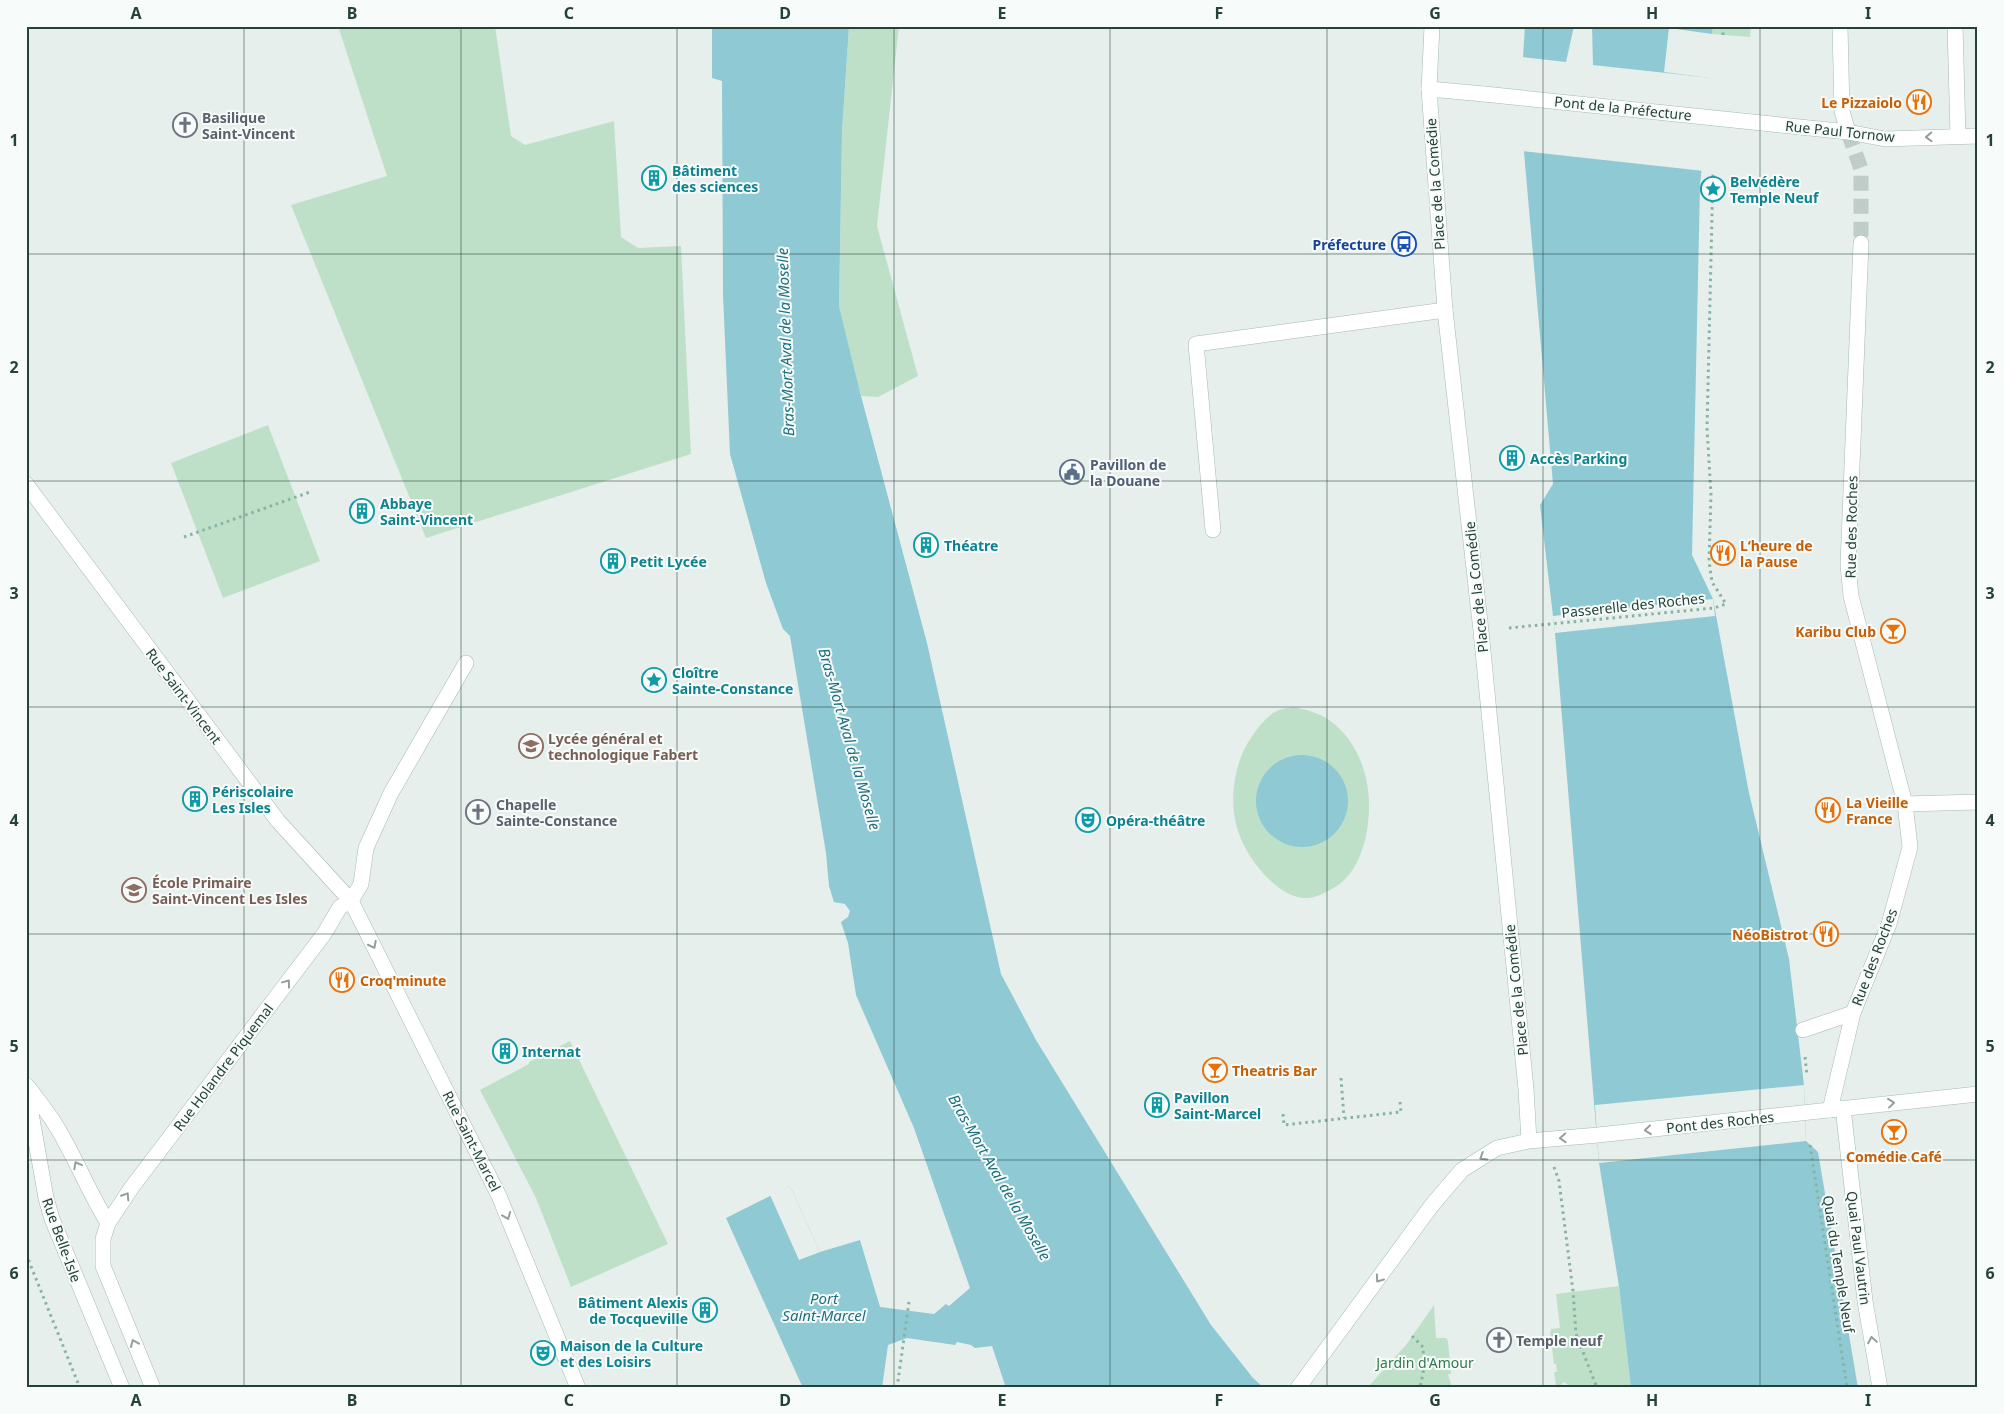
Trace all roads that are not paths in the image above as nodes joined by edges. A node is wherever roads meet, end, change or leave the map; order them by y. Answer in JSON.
{"nodes":[{"id":1,"x":1432,"y":26,"type":"edge"},
{"id":2,"x":1840,"y":26,"type":"edge"},
{"id":3,"x":1955,"y":26,"type":"edge"},
{"id":4,"x":1429,"y":89,"type":"junction"},
{"id":5,"x":1762,"y":123,"type":"joint"},
{"id":6,"x":1848,"y":132,"type":"junction"},
{"id":7,"x":1958,"y":136,"type":"junction"},
{"id":8,"x":1978,"y":136,"type":"edge"},
{"id":9,"x":1861,"y":243,"type":"tunnel mouth"},
{"id":10,"x":1445,"y":310,"type":"junction"},
{"id":11,"x":26,"y":484,"type":"edge"},
{"id":12,"x":1213,"y":530,"type":"dead end"},
{"id":13,"x":466,"y":663,"type":"dead end"},
{"id":14,"x":1978,"y":802,"type":"edge"},
{"id":15,"x":1906,"y":804,"type":"junction"},
{"id":16,"x":351,"y":901,"type":"junction"},
{"id":17,"x":1853,"y":1013,"type":"junction"},
{"id":18,"x":1803,"y":1030,"type":"dead end"},
{"id":19,"x":26,"y":1085,"type":"edge"},
{"id":20,"x":1978,"y":1094,"type":"edge"},
{"id":21,"x":1836,"y":1109,"type":"junction"},
{"id":22,"x":1529,"y":1141,"type":"junction"},
{"id":23,"x":108,"y":1223,"type":"junction"},
{"id":24,"x":122,"y":1388,"type":"edge"},
{"id":25,"x":153,"y":1388,"type":"edge"},
{"id":26,"x":578,"y":1388,"type":"edge"},
{"id":27,"x":1298,"y":1388,"type":"edge"},
{"id":28,"x":1880,"y":1388,"type":"edge"}],
"edges":[{"from":1,"to":4,"type":"street","name":"Place de la Comédie"},
{"from":2,"to":6,"type":"street"},
{"from":3,"to":7,"type":"street"},
{"from":4,"to":5,"type":"street","name":"Pont de la Préfecture","bridge":true},
{"from":4,"to":10,"type":"street","name":"Place de la Comédie"},
{"from":5,"to":6,"type":"street","name":"Rue Paul Tornow"},
{"from":7,"to":6,"type":"street","name":"Rue Paul Tornow","one_way":true},
{"from":7,"to":8,"type":"street","name":"Rue Paul Tornow"},
{"from":9,"to":15,"type":"street","name":"Rue des Roches"},
{"from":10,"to":12,"type":"street"},
{"from":10,"to":22,"type":"street","name":"Place de la Comédie"},
{"from":11,"to":16,"type":"street","name":"Rue Saint-Vincent"},
{"from":13,"to":16,"type":"street"},
{"from":14,"to":15,"type":"street"},
{"from":15,"to":17,"type":"street","name":"Rue des Roches"},
{"from":23,"to":16,"type":"street","name":"Rue Holandre Piquemal","one_way":true},
{"from":16,"to":26,"type":"street","name":"Rue Saint-Marcel","one_way":true},
{"from":17,"to":18,"type":"street"},
{"from":17,"to":21,"type":"street","name":"Rue des Roches"},
{"from":23,"to":19,"type":"street","one_way":true},
{"from":19,"to":24,"type":"street","name":"Rue Belle-Isle"},
{"from":21,"to":20,"type":"street","name":"Pont des Roches","one_way":true},
{"from":21,"to":22,"type":"street","name":"Pont des Roches","one_way":true},
{"from":28,"to":21,"type":"street","name":"Quai Paul Vautrin","one_way":true},
{"from":22,"to":27,"type":"street","one_way":true},
{"from":25,"to":23,"type":"street","name":"Rue Holandre Piquemal","one_way":true}]}
